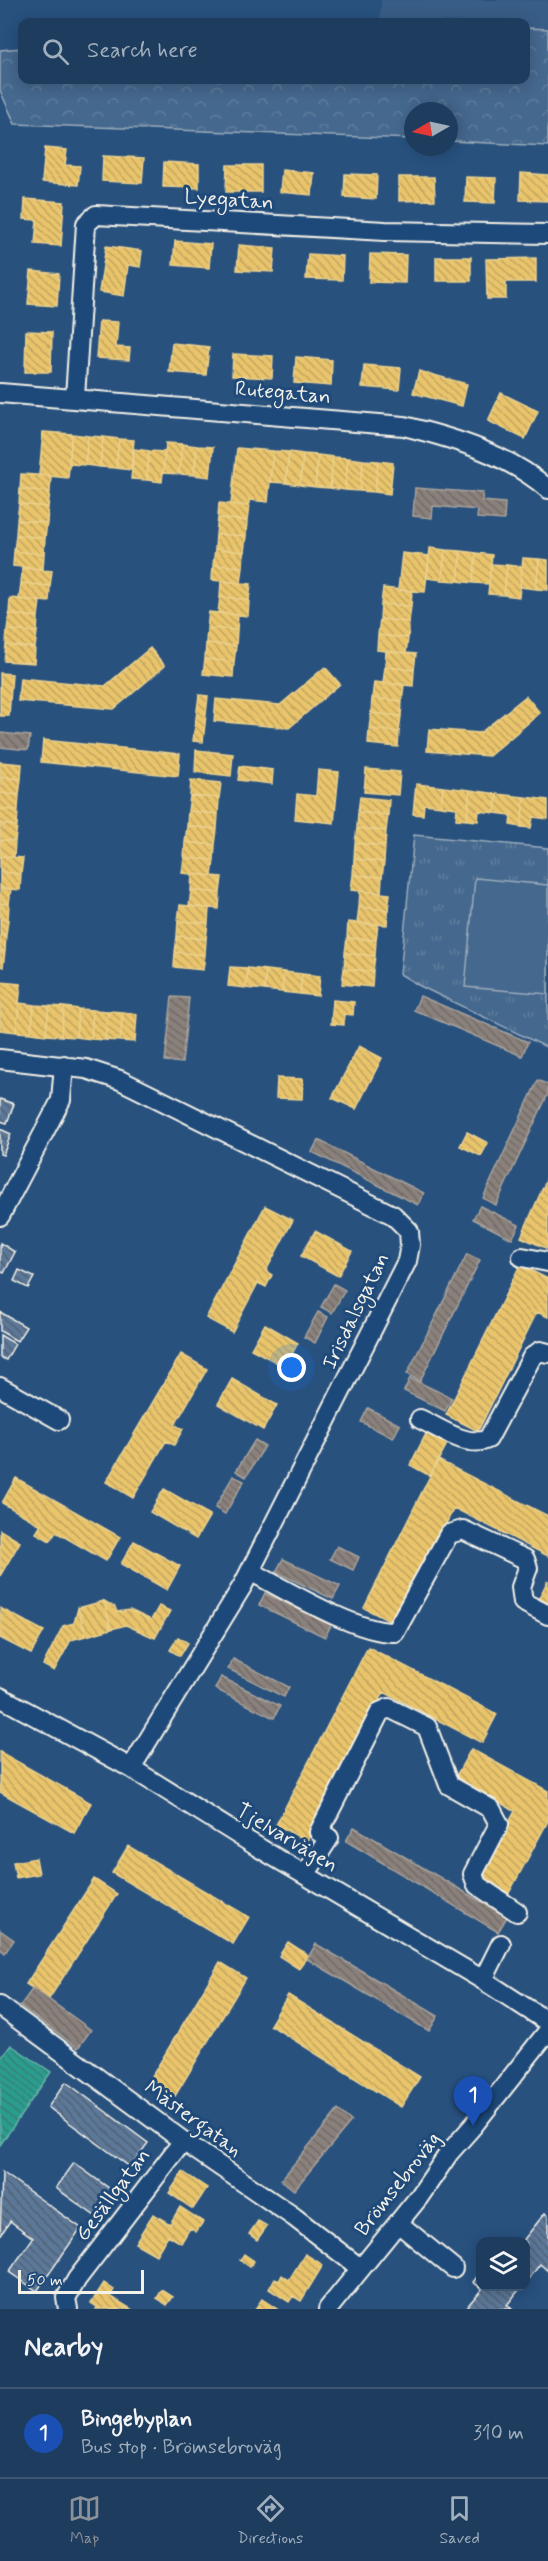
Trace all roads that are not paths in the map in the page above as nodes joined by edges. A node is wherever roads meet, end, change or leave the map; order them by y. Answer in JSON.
{"nodes":[{"id":1,"x":548,"y":234,"type":"edge"},
{"id":2,"x":0,"y":393,"type":"edge"},
{"id":3,"x":75,"y":398,"type":"junction"},
{"id":4,"x":545,"y":481,"type":"edge"},
{"id":5,"x":0,"y":1059,"type":"edge"},
{"id":6,"x":64,"y":1065,"type":"junction"},
{"id":7,"x":0,"y":1216,"type":"edge"},
{"id":8,"x":522,"y":1257,"type":"dead end"},
{"id":9,"x":548,"y":1262,"type":"edge"},
{"id":10,"x":548,"y":1353,"type":"edge"},
{"id":11,"x":0,"y":1387,"type":"edge"},
{"id":12,"x":420,"y":1419,"type":"dead end"},
{"id":13,"x":59,"y":1420,"type":"dead end"},
{"id":14,"x":250,"y":1571,"type":"junction"},
{"id":15,"x":548,"y":1615,"type":"edge"},
{"id":16,"x":0,"y":1697,"type":"edge"},
{"id":17,"x":131,"y":1768,"type":"junction"},
{"id":18,"x":305,"y":1875,"type":"junction"},
{"id":19,"x":517,"y":1912,"type":"dead end"},
{"id":20,"x":501,"y":1944,"type":"dead end"},
{"id":21,"x":483,"y":1980,"type":"junction"},
{"id":22,"x":0,"y":2006,"type":"edge"},
{"id":23,"x":548,"y":2022,"type":"edge"},
{"id":24,"x":548,"y":2031,"type":"edge"},
{"id":25,"x":183,"y":2141,"type":"junction"},
{"id":26,"x":398,"y":2223,"type":"junction"},
{"id":27,"x":360,"y":2268,"type":"junction"},
{"id":28,"x":453,"y":2268,"type":"dead end"},
{"id":29,"x":68,"y":2309,"type":"edge"},
{"id":30,"x":328,"y":2309,"type":"edge"}],
"edges":[{"from":1,"to":3,"type":"street","name":"Lyegatan"},
{"from":2,"to":3,"type":"street","name":"Rutegatan"},
{"from":3,"to":4,"type":"street","name":"Rutegatan"},
{"from":5,"to":6,"type":"street","name":"Irisdalsgatan"},
{"from":6,"to":7,"type":"street"},
{"from":6,"to":14,"type":"street","name":"Irisdalsgatan"},
{"from":8,"to":9,"type":"street"},
{"from":10,"to":12,"type":"street"},
{"from":11,"to":13,"type":"street"},
{"from":14,"to":15,"type":"street"},
{"from":14,"to":17,"type":"street","name":"Irisdalsgatan"},
{"from":16,"to":17,"type":"street","name":"Tjelvarvägen"},
{"from":17,"to":18,"type":"street","name":"Tjelvarvägen"},
{"from":18,"to":19,"type":"street"},
{"from":18,"to":21,"type":"street","name":"Tjelvarvägen"},
{"from":20,"to":21,"type":"street"},
{"from":21,"to":23,"type":"street","name":"Tjelvarvägen"},
{"from":22,"to":25,"type":"street","name":"Mästergatan"},
{"from":24,"to":26,"type":"street","name":"Brömsebroväg"},
{"from":25,"to":27,"type":"street","name":"Mästergatan"},
{"from":25,"to":29,"type":"street","name":"Gesällgatan"},
{"from":26,"to":27,"type":"street","name":"Brömsebroväg"},
{"from":26,"to":28,"type":"street"},
{"from":27,"to":30,"type":"street","name":"Brömsebroväg"}]}
